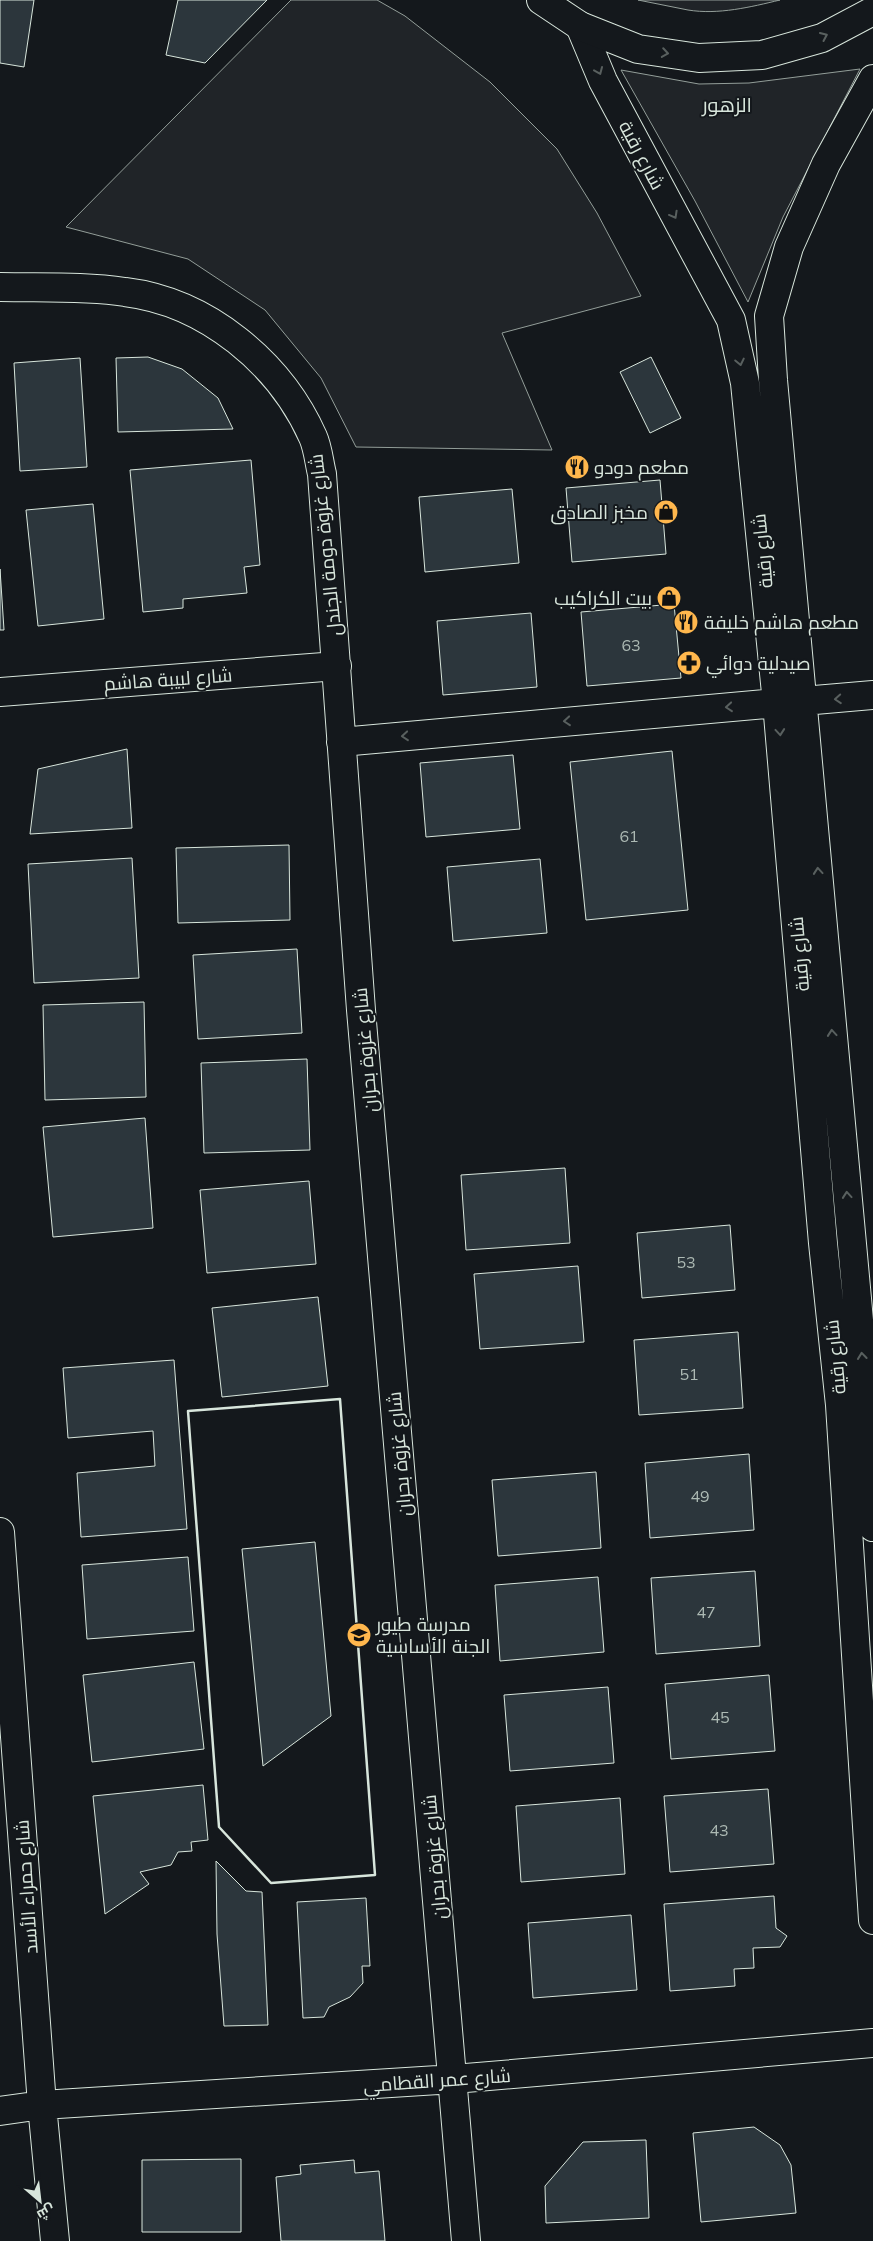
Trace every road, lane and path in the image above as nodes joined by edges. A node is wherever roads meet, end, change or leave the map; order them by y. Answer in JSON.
{"nodes":[{"id":1,"x":541,"y":0,"type":"edge"},
{"id":2,"x":873,"y":11,"type":"edge"},
{"id":3,"x":580,"y":26,"type":"junction"},
{"id":4,"x":873,"y":79,"type":"edge"},
{"id":5,"x":0,"y":287,"type":"edge"},
{"id":6,"x":336,"y":666,"type":"junction"},
{"id":7,"x":0,"y":692,"type":"edge"},
{"id":8,"x":873,"y":695,"type":"edge"},
{"id":9,"x":790,"y":702,"type":"junction"},
{"id":10,"x":341,"y":742,"type":"junction"},
{"id":11,"x":870,"y":1408,"type":"edge"},
{"id":12,"x":873,"y":1527,"type":"edge"},
{"id":13,"x":0,"y":1532,"type":"edge"},
{"id":14,"x":873,"y":1920,"type":"edge"},
{"id":15,"x":873,"y":2043,"type":"edge"},
{"id":16,"x":454,"y":2080,"type":"junction"},
{"id":17,"x":42,"y":2105,"type":"junction"},
{"id":18,"x":0,"y":2111,"type":"edge"},
{"id":19,"x":55,"y":2241,"type":"edge"},
{"id":20,"x":466,"y":2241,"type":"edge"}],
"edges":[{"from":1,"to":3,"type":"street"},
{"from":3,"to":2,"type":"street","one_way":true},
{"from":3,"to":9,"type":"street","name":"شارع رقية","one_way":true},
{"from":4,"to":9,"type":"street","name":"شارع رقية"},
{"from":5,"to":6,"type":"street","name":"شارع غزوة دومة الجندل"},
{"from":6,"to":7,"type":"street","name":"شارع لبيبة هاشم"},
{"from":6,"to":10,"type":"street","name":"شارع غزوة بحران"},
{"from":8,"to":9,"type":"street","one_way":true},
{"from":9,"to":10,"type":"street","one_way":true},
{"from":11,"to":9,"type":"street","name":"شارع رقية","one_way":true},
{"from":9,"to":14,"type":"street","name":"شارع رقية","one_way":true},
{"from":10,"to":16,"type":"street","name":"شارع غزوة بحران"},
{"from":11,"to":12,"type":"street","name":"شارع رقية"},
{"from":13,"to":17,"type":"street","name":"شارع حمراء الأسد"},
{"from":15,"to":16,"type":"street","name":"شارع عمر القطامي"},
{"from":16,"to":17,"type":"street","name":"شارع عمر القطامي"},
{"from":16,"to":20,"type":"street","name":"شارع غزوة بحران"},
{"from":17,"to":18,"type":"street","name":"شارع عمر القطامي"},
{"from":17,"to":19,"type":"street","name":"شارع حمراء الأسد"}]}
